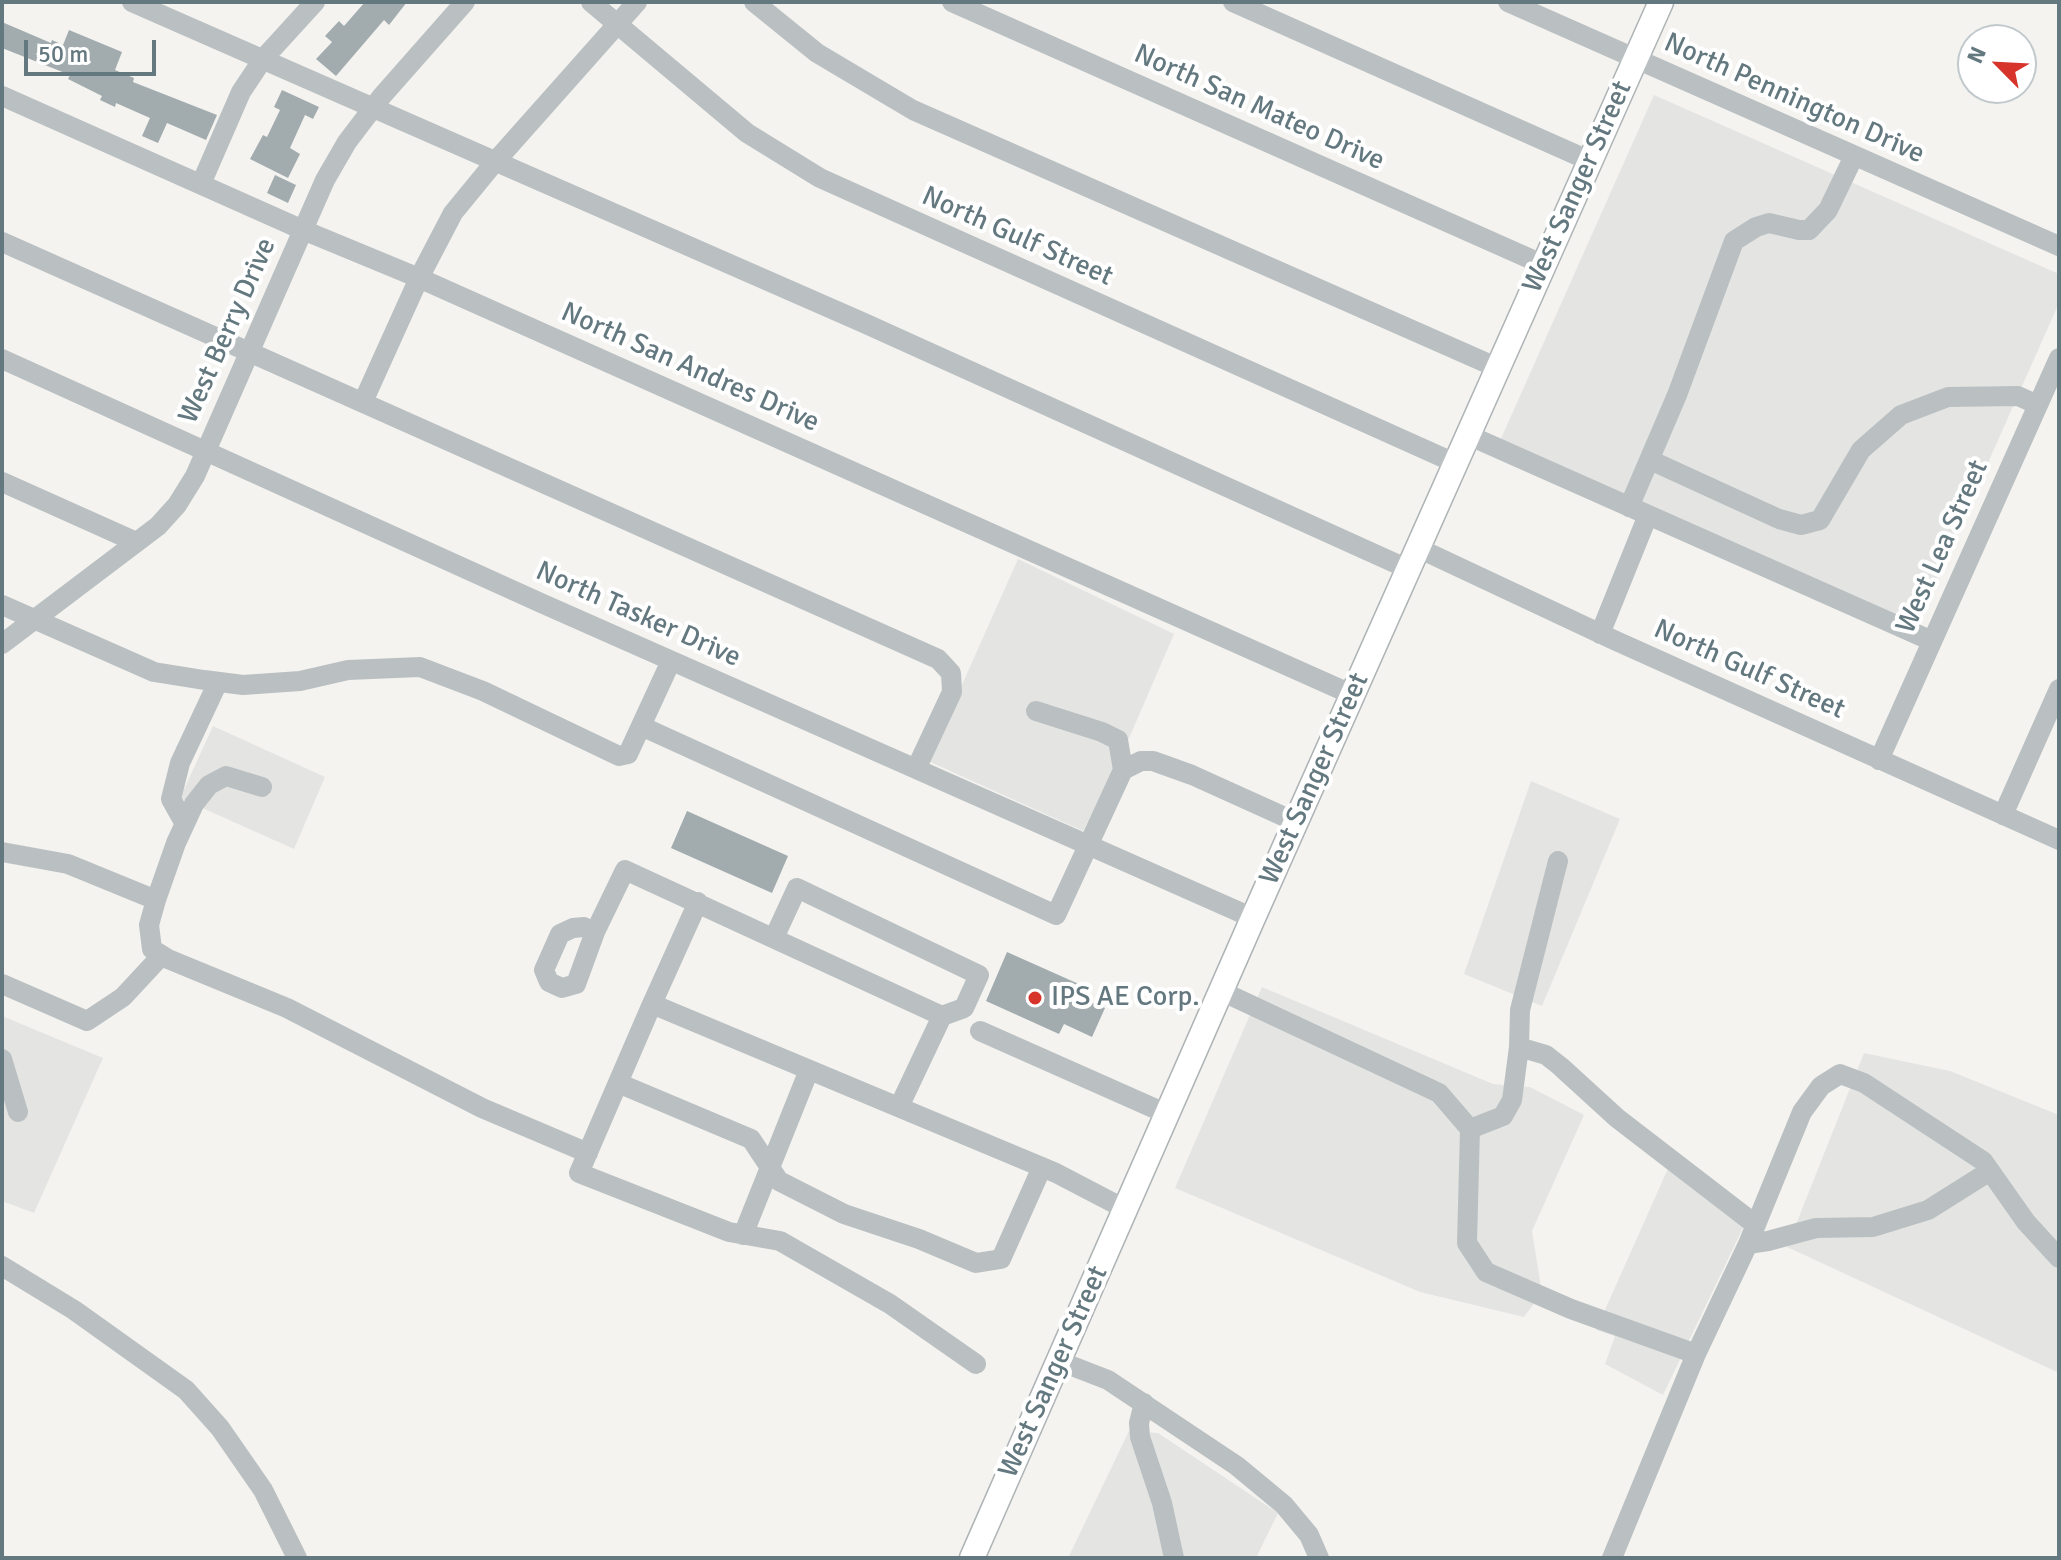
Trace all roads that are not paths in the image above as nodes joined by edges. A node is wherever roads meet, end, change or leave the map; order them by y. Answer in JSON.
{"nodes":[{"id":1,"x":132,"y":2,"type":"edge"},
{"id":2,"x":315,"y":2,"type":"edge"},
{"id":3,"x":465,"y":2,"type":"edge"},
{"id":4,"x":591,"y":2,"type":"edge"},
{"id":5,"x":637,"y":2,"type":"edge"},
{"id":6,"x":754,"y":2,"type":"edge"},
{"id":7,"x":952,"y":2,"type":"edge"},
{"id":8,"x":1233,"y":2,"type":"edge"},
{"id":9,"x":1508,"y":2,"type":"edge"},
{"id":10,"x":1661,"y":2,"type":"edge"},
{"id":11,"x":618,"y":24,"type":"junction"},
{"id":12,"x":263,"y":59,"type":"junction"},
{"id":13,"x":1635,"y":60,"type":"junction"},
{"id":14,"x":2,"y":96,"type":"edge"},
{"id":15,"x":372,"y":108,"type":"junction"},
{"id":16,"x":1854,"y":156,"type":"junction"},
{"id":17,"x":1590,"y":161,"type":"junction"},
{"id":18,"x":494,"y":163,"type":"junction"},
{"id":19,"x":201,"y":184,"type":"junction"},
{"id":20,"x":303,"y":230,"type":"junction"},
{"id":21,"x":2,"y":242,"type":"edge"},
{"id":22,"x":2059,"y":246,"type":"edge"},
{"id":23,"x":1544,"y":265,"type":"junction"},
{"id":24,"x":419,"y":278,"type":"junction"},
{"id":25,"x":250,"y":351,"type":"junction"},
{"id":26,"x":2059,"y":358,"type":"edge"},
{"id":27,"x":2,"y":359,"type":"edge"},
{"id":28,"x":1498,"y":368,"type":"junction"},
{"id":29,"x":363,"y":402,"type":"junction"},
{"id":30,"x":2038,"y":405,"type":"junction"},
{"id":31,"x":1468,"y":435,"type":"junction"},
{"id":32,"x":206,"y":450,"type":"junction"},
{"id":33,"x":1650,"y":460,"type":"junction"},
{"id":34,"x":1455,"y":463,"type":"junction"},
{"id":35,"x":2,"y":482,"type":"edge"},
{"id":36,"x":1638,"y":511,"type":"junction"},
{"id":37,"x":136,"y":542,"type":"junction"},
{"id":38,"x":1413,"y":559,"type":"junction"},
{"id":39,"x":2,"y":605,"type":"edge"},
{"id":40,"x":34,"y":620,"type":"junction"},
{"id":41,"x":1600,"y":634,"type":"junction"},
{"id":42,"x":1932,"y":641,"type":"junction"},
{"id":43,"x":2,"y":644,"type":"edge"},
{"id":44,"x":671,"y":661,"type":"junction"},
{"id":45,"x":218,"y":682,"type":"junction"},
{"id":46,"x":2059,"y":689,"type":"edge"},
{"id":47,"x":1353,"y":695,"type":"junction"},
{"id":48,"x":1036,"y":711,"type":"dead end"},
{"id":49,"x":641,"y":726,"type":"junction"},
{"id":50,"x":1879,"y":760,"type":"junction"},
{"id":51,"x":916,"y":769,"type":"junction"},
{"id":52,"x":1123,"y":770,"type":"junction"},
{"id":53,"x":262,"y":787,"type":"dead end"},
{"id":54,"x":2003,"y":815,"type":"junction"},
{"id":55,"x":1296,"y":822,"type":"junction"},
{"id":56,"x":185,"y":824,"type":"junction"},
{"id":57,"x":2059,"y":840,"type":"edge"},
{"id":58,"x":1087,"y":845,"type":"junction"},
{"id":59,"x":2,"y":852,"type":"edge"},
{"id":60,"x":1558,"y":861,"type":"dead end"},
{"id":61,"x":156,"y":900,"type":"junction"},
{"id":62,"x":698,"y":902,"type":"junction"},
{"id":63,"x":1253,"y":918,"type":"junction"},
{"id":64,"x":595,"y":932,"type":"dead end"},
{"id":65,"x":774,"y":938,"type":"junction"},
{"id":66,"x":162,"y":955,"type":"junction"},
{"id":67,"x":2,"y":984,"type":"edge"},
{"id":68,"x":1221,"y":991,"type":"junction"},
{"id":69,"x":652,"y":1004,"type":"junction"},
{"id":70,"x":942,"y":1016,"type":"junction"},
{"id":71,"x":980,"y":1031,"type":"dead end"},
{"id":72,"x":1519,"y":1047,"type":"junction"},
{"id":73,"x":2,"y":1059,"type":"edge"},
{"id":74,"x":809,"y":1070,"type":"junction"},
{"id":75,"x":618,"y":1083,"type":"junction"},
{"id":76,"x":899,"y":1107,"type":"junction"},
{"id":77,"x":18,"y":1112,"type":"dead end"},
{"id":78,"x":1167,"y":1114,"type":"junction"},
{"id":79,"x":1470,"y":1129,"type":"junction"},
{"id":80,"x":588,"y":1153,"type":"junction"},
{"id":81,"x":1042,"y":1167,"type":"junction"},
{"id":82,"x":771,"y":1169,"type":"junction"},
{"id":83,"x":1990,"y":1171,"type":"junction"},
{"id":84,"x":1125,"y":1209,"type":"junction"},
{"id":85,"x":1752,"y":1234,"type":"junction"},
{"id":86,"x":743,"y":1235,"type":"junction"},
{"id":87,"x":2059,"y":1258,"type":"edge"},
{"id":88,"x":2,"y":1266,"type":"edge"},
{"id":89,"x":1696,"y":1354,"type":"junction"},
{"id":90,"x":1059,"y":1361,"type":"junction"},
{"id":91,"x":976,"y":1364,"type":"dead end"},
{"id":92,"x":1144,"y":1403,"type":"junction"},
{"id":93,"x":297,"y":1558,"type":"edge"},
{"id":94,"x":972,"y":1558,"type":"edge"},
{"id":95,"x":1174,"y":1558,"type":"edge"},
{"id":96,"x":1319,"y":1558,"type":"edge"},
{"id":97,"x":1612,"y":1558,"type":"edge"}],
"edges":[{"from":1,"to":12,"type":"street","name":"North Gulf Street"},
{"from":2,"to":12,"type":"street"},
{"from":3,"to":15,"type":"street","name":"West Berry Drive"},
{"from":4,"to":11,"type":"street","name":"North Gulf Street"},
{"from":5,"to":11,"type":"street"},
{"from":6,"to":28,"type":"street"},
{"from":7,"to":23,"type":"street","name":"North San Mateo Drive"},
{"from":8,"to":17,"type":"street"},
{"from":9,"to":13,"type":"street","name":"North Pennington Drive"},
{"from":10,"to":13,"type":"main road","name":"West Sanger Street"},
{"from":11,"to":18,"type":"street"},
{"from":11,"to":34,"type":"street","name":"North Gulf Street"},
{"from":12,"to":15,"type":"street","name":"North Gulf Street"},
{"from":12,"to":19,"type":"street"},
{"from":13,"to":16,"type":"street","name":"North Pennington Drive"},
{"from":13,"to":17,"type":"main road","name":"West Sanger Street"},
{"from":14,"to":19,"type":"street","name":"North San Andres Drive"},
{"from":15,"to":18,"type":"street","name":"North Gulf Street"},
{"from":15,"to":20,"type":"street","name":"West Berry Drive"},
{"from":16,"to":22,"type":"street","name":"North Pennington Drive"},
{"from":16,"to":33,"type":"street"},
{"from":17,"to":23,"type":"main road","name":"West Sanger Street"},
{"from":18,"to":24,"type":"street"},
{"from":18,"to":38,"type":"street","name":"North Gulf Street"},
{"from":19,"to":20,"type":"street","name":"North San Andres Drive"},
{"from":20,"to":24,"type":"street","name":"North San Andres Drive"},
{"from":20,"to":25,"type":"street","name":"West Berry Drive"},
{"from":21,"to":25,"type":"street"},
{"from":23,"to":28,"type":"main road","name":"West Sanger Street"},
{"from":24,"to":29,"type":"street"},
{"from":24,"to":47,"type":"street","name":"North San Andres Drive"},
{"from":25,"to":29,"type":"street"},
{"from":25,"to":32,"type":"street","name":"West Berry Drive"},
{"from":26,"to":30,"type":"street","name":"West Lea Street"},
{"from":27,"to":32,"type":"street","name":"North Tasker Drive"},
{"from":28,"to":31,"type":"main road","name":"West Sanger Street"},
{"from":29,"to":51,"type":"street"},
{"from":30,"to":33,"type":"street"},
{"from":30,"to":42,"type":"street","name":"West Lea Street"},
{"from":31,"to":34,"type":"main road","name":"West Sanger Street"},
{"from":31,"to":36,"type":"street"},
{"from":32,"to":37,"type":"street","name":"West Berry Drive"},
{"from":32,"to":44,"type":"street","name":"North Tasker Drive"},
{"from":33,"to":36,"type":"street"},
{"from":34,"to":38,"type":"main road","name":"West Sanger Street"},
{"from":35,"to":37,"type":"street"},
{"from":36,"to":41,"type":"street"},
{"from":36,"to":42,"type":"street"},
{"from":37,"to":40,"type":"street","name":"West Berry Drive"},
{"from":38,"to":41,"type":"street","name":"North Gulf Street"},
{"from":38,"to":47,"type":"main road","name":"West Sanger Street"},
{"from":39,"to":40,"type":"street"},
{"from":40,"to":43,"type":"street","name":"West Berry Drive"},
{"from":40,"to":45,"type":"street"},
{"from":41,"to":50,"type":"street","name":"North Gulf Street"},
{"from":42,"to":50,"type":"street","name":"West Lea Street"},
{"from":44,"to":49,"type":"street"},
{"from":44,"to":51,"type":"street","name":"North Tasker Drive"},
{"from":45,"to":49,"type":"street"},
{"from":45,"to":56,"type":"street"},
{"from":46,"to":54,"type":"street"},
{"from":47,"to":55,"type":"main road","name":"West Sanger Street"},
{"from":48,"to":52,"type":"street"},
{"from":49,"to":58,"type":"street"},
{"from":50,"to":54,"type":"street","name":"North Gulf Street"},
{"from":51,"to":58,"type":"street","name":"North Tasker Drive"},
{"from":52,"to":55,"type":"street"},
{"from":52,"to":58,"type":"street"},
{"from":53,"to":56,"type":"street"},
{"from":54,"to":57,"type":"street","name":"North Gulf Street"},
{"from":55,"to":63,"type":"main road","name":"West Sanger Street"},
{"from":56,"to":61,"type":"street"},
{"from":58,"to":63,"type":"street","name":"North Tasker Drive"},
{"from":59,"to":61,"type":"street"},
{"from":60,"to":72,"type":"street"},
{"from":61,"to":66,"type":"street"},
{"from":62,"to":64,"type":"street"},
{"from":62,"to":65,"type":"street"},
{"from":62,"to":69,"type":"street"},
{"from":63,"to":68,"type":"main road","name":"West Sanger Street"},
{"from":65,"to":70,"type":"street"},
{"from":65,"to":70,"type":"street"},
{"from":66,"to":67,"type":"street"},
{"from":66,"to":80,"type":"street"},
{"from":68,"to":78,"type":"main road","name":"West Sanger Street"},
{"from":68,"to":79,"type":"street"},
{"from":69,"to":74,"type":"street"},
{"from":69,"to":75,"type":"street"},
{"from":70,"to":76,"type":"street"},
{"from":71,"to":78,"type":"street"},
{"from":72,"to":79,"type":"street"},
{"from":72,"to":85,"type":"street"},
{"from":73,"to":77,"type":"street"},
{"from":74,"to":76,"type":"street"},
{"from":74,"to":82,"type":"street"},
{"from":75,"to":80,"type":"street"},
{"from":75,"to":82,"type":"street"},
{"from":76,"to":81,"type":"street"},
{"from":78,"to":84,"type":"main road","name":"West Sanger Street"},
{"from":79,"to":89,"type":"street"},
{"from":80,"to":86,"type":"street"},
{"from":81,"to":82,"type":"street"},
{"from":81,"to":84,"type":"street"},
{"from":82,"to":86,"type":"street"},
{"from":83,"to":85,"type":"street"},
{"from":83,"to":85,"type":"street"},
{"from":83,"to":87,"type":"street"},
{"from":84,"to":90,"type":"main road","name":"West Sanger Street"},
{"from":85,"to":89,"type":"street"},
{"from":86,"to":91,"type":"street"},
{"from":88,"to":93,"type":"street"},
{"from":89,"to":97,"type":"street"},
{"from":90,"to":92,"type":"street"},
{"from":90,"to":94,"type":"main road","name":"West Sanger Street"},
{"from":92,"to":95,"type":"street"},
{"from":92,"to":96,"type":"street"}]}
